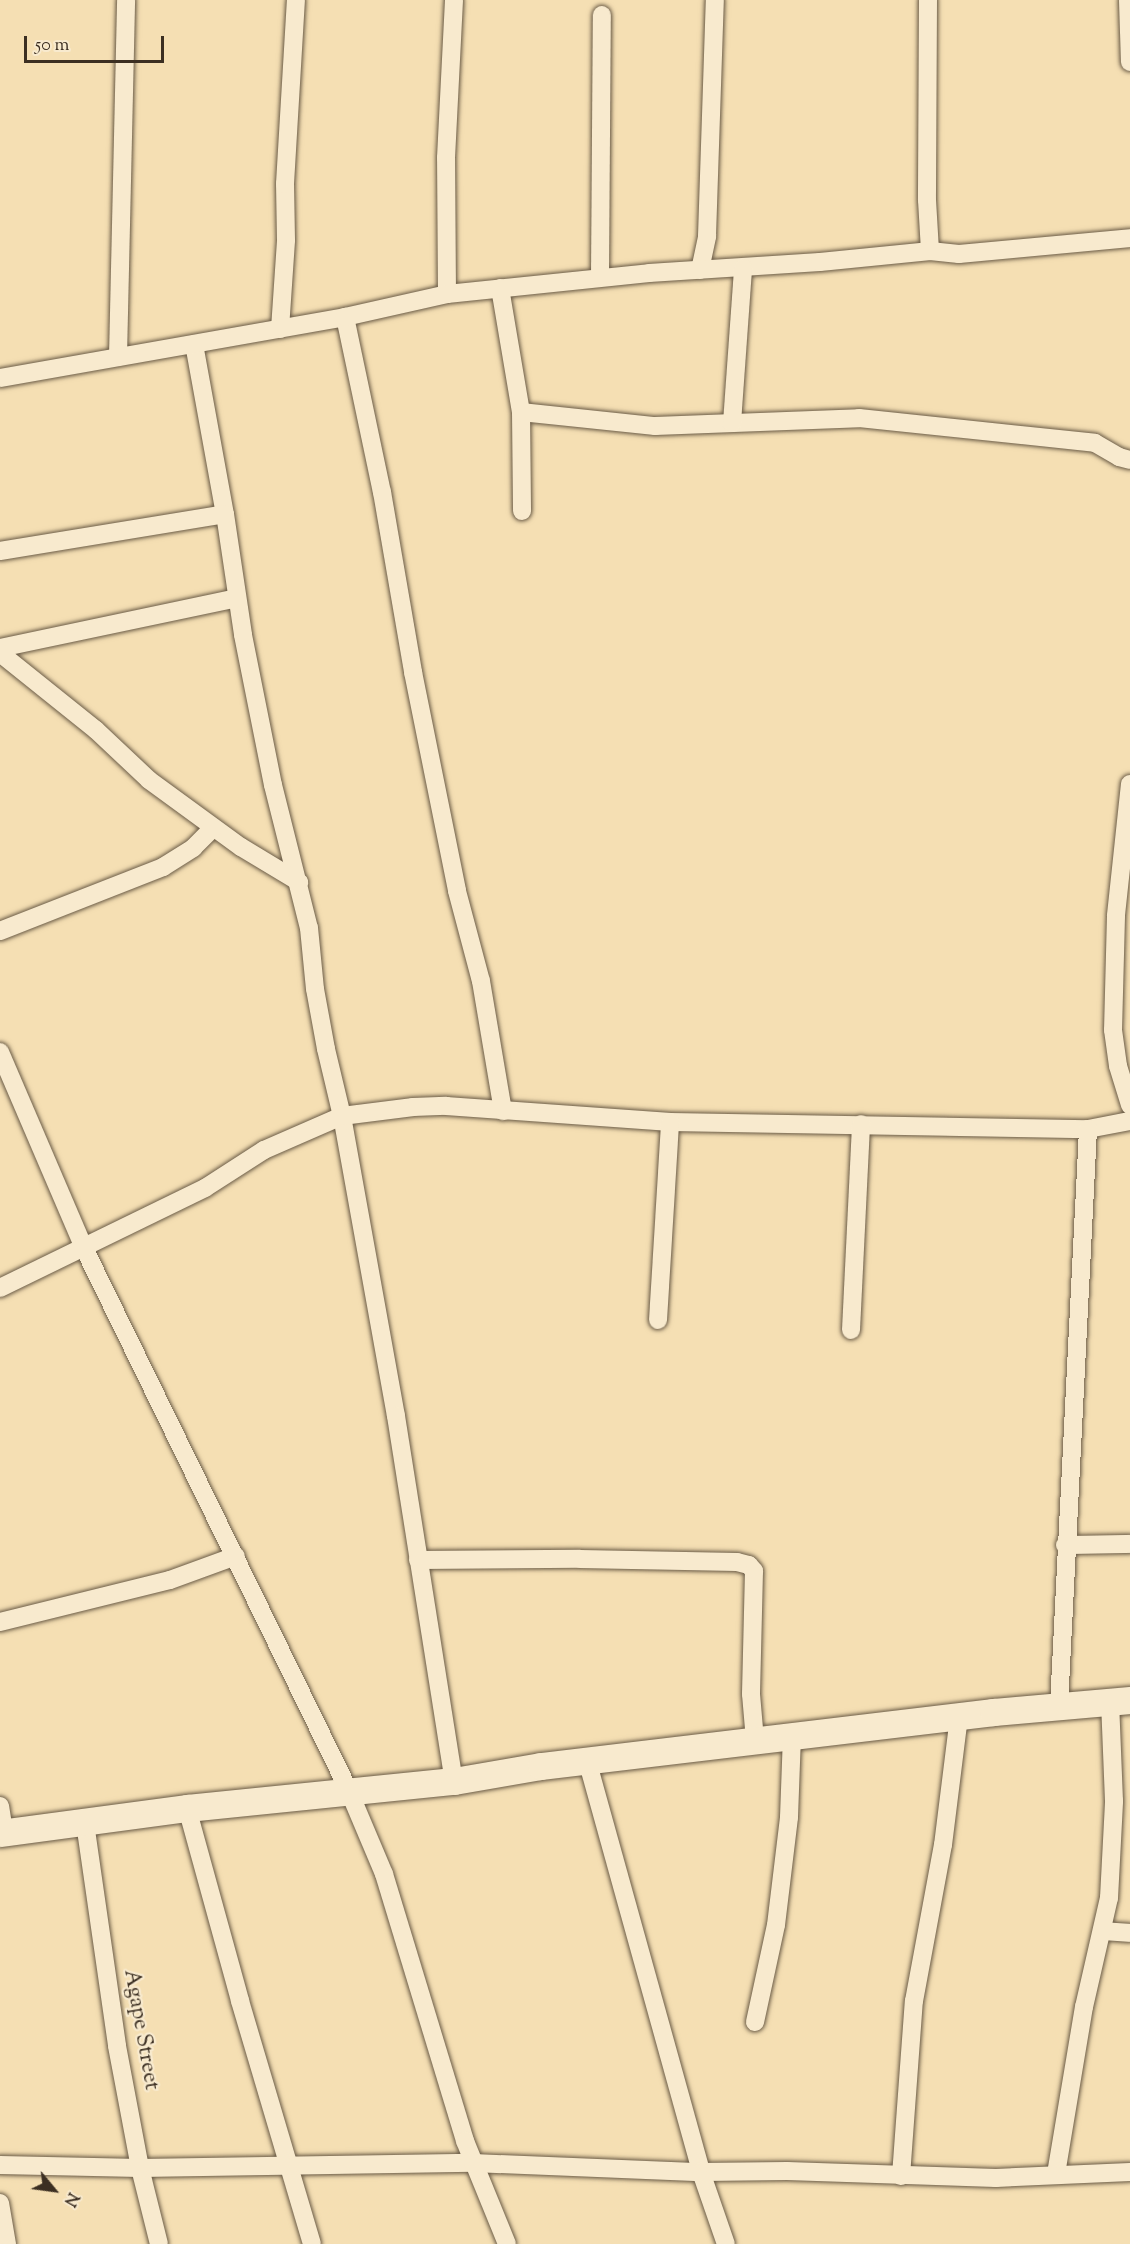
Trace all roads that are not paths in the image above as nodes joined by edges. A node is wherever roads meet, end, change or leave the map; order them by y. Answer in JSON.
{"nodes":[{"id":1,"x":126,"y":0,"type":"edge"},
{"id":2,"x":296,"y":0,"type":"edge"},
{"id":3,"x":454,"y":0,"type":"edge"},
{"id":4,"x":715,"y":0,"type":"edge"},
{"id":5,"x":928,"y":0,"type":"edge"},
{"id":6,"x":1128,"y":0,"type":"edge"},
{"id":7,"x":602,"y":15,"type":"dead end"},
{"id":8,"x":1130,"y":62,"type":"edge"},
{"id":9,"x":1130,"y":238,"type":"edge"},
{"id":10,"x":930,"y":251,"type":"junction"},
{"id":11,"x":743,"y":268,"type":"junction"},
{"id":12,"x":700,"y":270,"type":"junction"},
{"id":13,"x":600,"y":277,"type":"junction"},
{"id":14,"x":500,"y":288,"type":"junction"},
{"id":15,"x":447,"y":294,"type":"junction"},
{"id":16,"x":345,"y":317,"type":"junction"},
{"id":17,"x":280,"y":329,"type":"junction"},
{"id":18,"x":194,"y":344,"type":"junction"},
{"id":19,"x":118,"y":357,"type":"junction"},
{"id":20,"x":0,"y":378,"type":"edge"},
{"id":21,"x":521,"y":412,"type":"junction"},
{"id":22,"x":732,"y":423,"type":"junction"},
{"id":23,"x":1130,"y":460,"type":"edge"},
{"id":24,"x":522,"y":511,"type":"dead end"},
{"id":25,"x":225,"y":514,"type":"junction"},
{"id":26,"x":0,"y":551,"type":"edge"},
{"id":27,"x":237,"y":598,"type":"junction"},
{"id":28,"x":0,"y":648,"type":"edge"},
{"id":29,"x":0,"y":653,"type":"edge"},
{"id":30,"x":1130,"y":784,"type":"edge"},
{"id":31,"x":213,"y":828,"type":"junction"},
{"id":32,"x":299,"y":882,"type":"junction"},
{"id":33,"x":0,"y":931,"type":"edge"},
{"id":34,"x":1121,"y":1009,"type":"edge"},
{"id":35,"x":0,"y":1052,"type":"edge"},
{"id":36,"x":1130,"y":1105,"type":"edge"},
{"id":37,"x":503,"y":1111,"type":"junction"},
{"id":38,"x":342,"y":1116,"type":"junction"},
{"id":39,"x":1130,"y":1121,"type":"edge"},
{"id":40,"x":670,"y":1122,"type":"junction"},
{"id":41,"x":861,"y":1124,"type":"junction"},
{"id":42,"x":1088,"y":1129,"type":"junction"},
{"id":43,"x":83,"y":1246,"type":"junction"},
{"id":44,"x":2,"y":1280,"type":"edge"},
{"id":45,"x":658,"y":1320,"type":"dead end"},
{"id":46,"x":851,"y":1330,"type":"dead end"},
{"id":47,"x":1130,"y":1544,"type":"edge"},
{"id":48,"x":1065,"y":1545,"type":"junction"},
{"id":49,"x":236,"y":1556,"type":"junction"},
{"id":50,"x":418,"y":1560,"type":"junction"},
{"id":51,"x":0,"y":1622,"type":"edge"},
{"id":52,"x":1120,"y":1701,"type":"edge"},
{"id":53,"x":1059,"y":1706,"type":"junction"},
{"id":54,"x":959,"y":1717,"type":"junction"},
{"id":55,"x":792,"y":1736,"type":"junction"},
{"id":56,"x":755,"y":1741,"type":"junction"},
{"id":57,"x":587,"y":1760,"type":"junction"},
{"id":58,"x":454,"y":1781,"type":"junction"},
{"id":59,"x":349,"y":1791,"type":"junction"},
{"id":60,"x":187,"y":1808,"type":"junction"},
{"id":61,"x":85,"y":1822,"type":"junction"},
{"id":62,"x":1,"y":1824,"type":"edge"},
{"id":63,"x":1102,"y":1931,"type":"junction"},
{"id":64,"x":1130,"y":1933,"type":"edge"},
{"id":65,"x":755,"y":2022,"type":"dead end"},
{"id":66,"x":473,"y":2163,"type":"junction"},
{"id":67,"x":289,"y":2164,"type":"junction"},
{"id":68,"x":0,"y":2165,"type":"edge"},
{"id":69,"x":140,"y":2168,"type":"junction"},
{"id":70,"x":701,"y":2172,"type":"junction"},
{"id":71,"x":1130,"y":2172,"type":"edge"},
{"id":72,"x":1056,"y":2174,"type":"junction"},
{"id":73,"x":901,"y":2176,"type":"junction"},
{"id":74,"x":0,"y":2203,"type":"edge"},
{"id":75,"x":7,"y":2244,"type":"edge"},
{"id":76,"x":159,"y":2244,"type":"edge"},
{"id":77,"x":312,"y":2244,"type":"edge"},
{"id":78,"x":507,"y":2244,"type":"edge"},
{"id":79,"x":726,"y":2244,"type":"edge"}],
"edges":[{"from":1,"to":19,"type":"street"},
{"from":2,"to":17,"type":"street"},
{"from":3,"to":15,"type":"street"},
{"from":4,"to":12,"type":"street"},
{"from":5,"to":10,"type":"street"},
{"from":6,"to":8,"type":"street"},
{"from":7,"to":13,"type":"street"},
{"from":9,"to":10,"type":"street"},
{"from":10,"to":11,"type":"street"},
{"from":11,"to":12,"type":"street"},
{"from":11,"to":22,"type":"street"},
{"from":12,"to":13,"type":"street"},
{"from":13,"to":14,"type":"street"},
{"from":14,"to":15,"type":"street"},
{"from":14,"to":21,"type":"street"},
{"from":15,"to":16,"type":"street"},
{"from":16,"to":17,"type":"street"},
{"from":16,"to":37,"type":"street"},
{"from":17,"to":18,"type":"street"},
{"from":18,"to":19,"type":"street"},
{"from":18,"to":25,"type":"street"},
{"from":19,"to":20,"type":"street"},
{"from":21,"to":22,"type":"street"},
{"from":21,"to":24,"type":"street"},
{"from":22,"to":23,"type":"street"},
{"from":25,"to":26,"type":"street"},
{"from":25,"to":27,"type":"street"},
{"from":27,"to":28,"type":"street"},
{"from":27,"to":32,"type":"street"},
{"from":29,"to":31,"type":"street"},
{"from":30,"to":34,"type":"street"},
{"from":31,"to":32,"type":"street"},
{"from":31,"to":33,"type":"street"},
{"from":32,"to":38,"type":"street"},
{"from":34,"to":36,"type":"street"},
{"from":35,"to":43,"type":"street"},
{"from":37,"to":38,"type":"street"},
{"from":37,"to":40,"type":"street"},
{"from":38,"to":43,"type":"street"},
{"from":38,"to":50,"type":"street"},
{"from":39,"to":42,"type":"street"},
{"from":40,"to":41,"type":"street"},
{"from":40,"to":45,"type":"street"},
{"from":41,"to":42,"type":"street"},
{"from":41,"to":46,"type":"street"},
{"from":42,"to":48,"type":"street"},
{"from":43,"to":44,"type":"street"},
{"from":43,"to":49,"type":"street"},
{"from":47,"to":48,"type":"street"},
{"from":48,"to":53,"type":"street"},
{"from":49,"to":51,"type":"street"},
{"from":49,"to":59,"type":"street"},
{"from":50,"to":56,"type":"street"},
{"from":50,"to":58,"type":"street"},
{"from":52,"to":53,"type":"main road"},
{"from":52,"to":63,"type":"street"},
{"from":53,"to":54,"type":"main road"},
{"from":54,"to":55,"type":"main road"},
{"from":54,"to":73,"type":"street"},
{"from":55,"to":56,"type":"main road"},
{"from":55,"to":65,"type":"street"},
{"from":56,"to":57,"type":"main road"},
{"from":57,"to":58,"type":"main road"},
{"from":57,"to":70,"type":"street"},
{"from":58,"to":59,"type":"main road"},
{"from":59,"to":60,"type":"main road"},
{"from":59,"to":66,"type":"street"},
{"from":60,"to":61,"type":"main road"},
{"from":60,"to":67,"type":"street"},
{"from":61,"to":62,"type":"main road"},
{"from":61,"to":69,"type":"street","name":"Agape Street"},
{"from":63,"to":64,"type":"street"},
{"from":63,"to":72,"type":"street"},
{"from":66,"to":67,"type":"street"},
{"from":66,"to":70,"type":"street"},
{"from":66,"to":78,"type":"street"},
{"from":67,"to":69,"type":"street"},
{"from":67,"to":77,"type":"street"},
{"from":68,"to":69,"type":"street"},
{"from":69,"to":76,"type":"street","name":"Agape Street"},
{"from":70,"to":73,"type":"street"},
{"from":70,"to":79,"type":"street"},
{"from":71,"to":72,"type":"street"},
{"from":72,"to":73,"type":"street"},
{"from":74,"to":75,"type":"street"}]}
